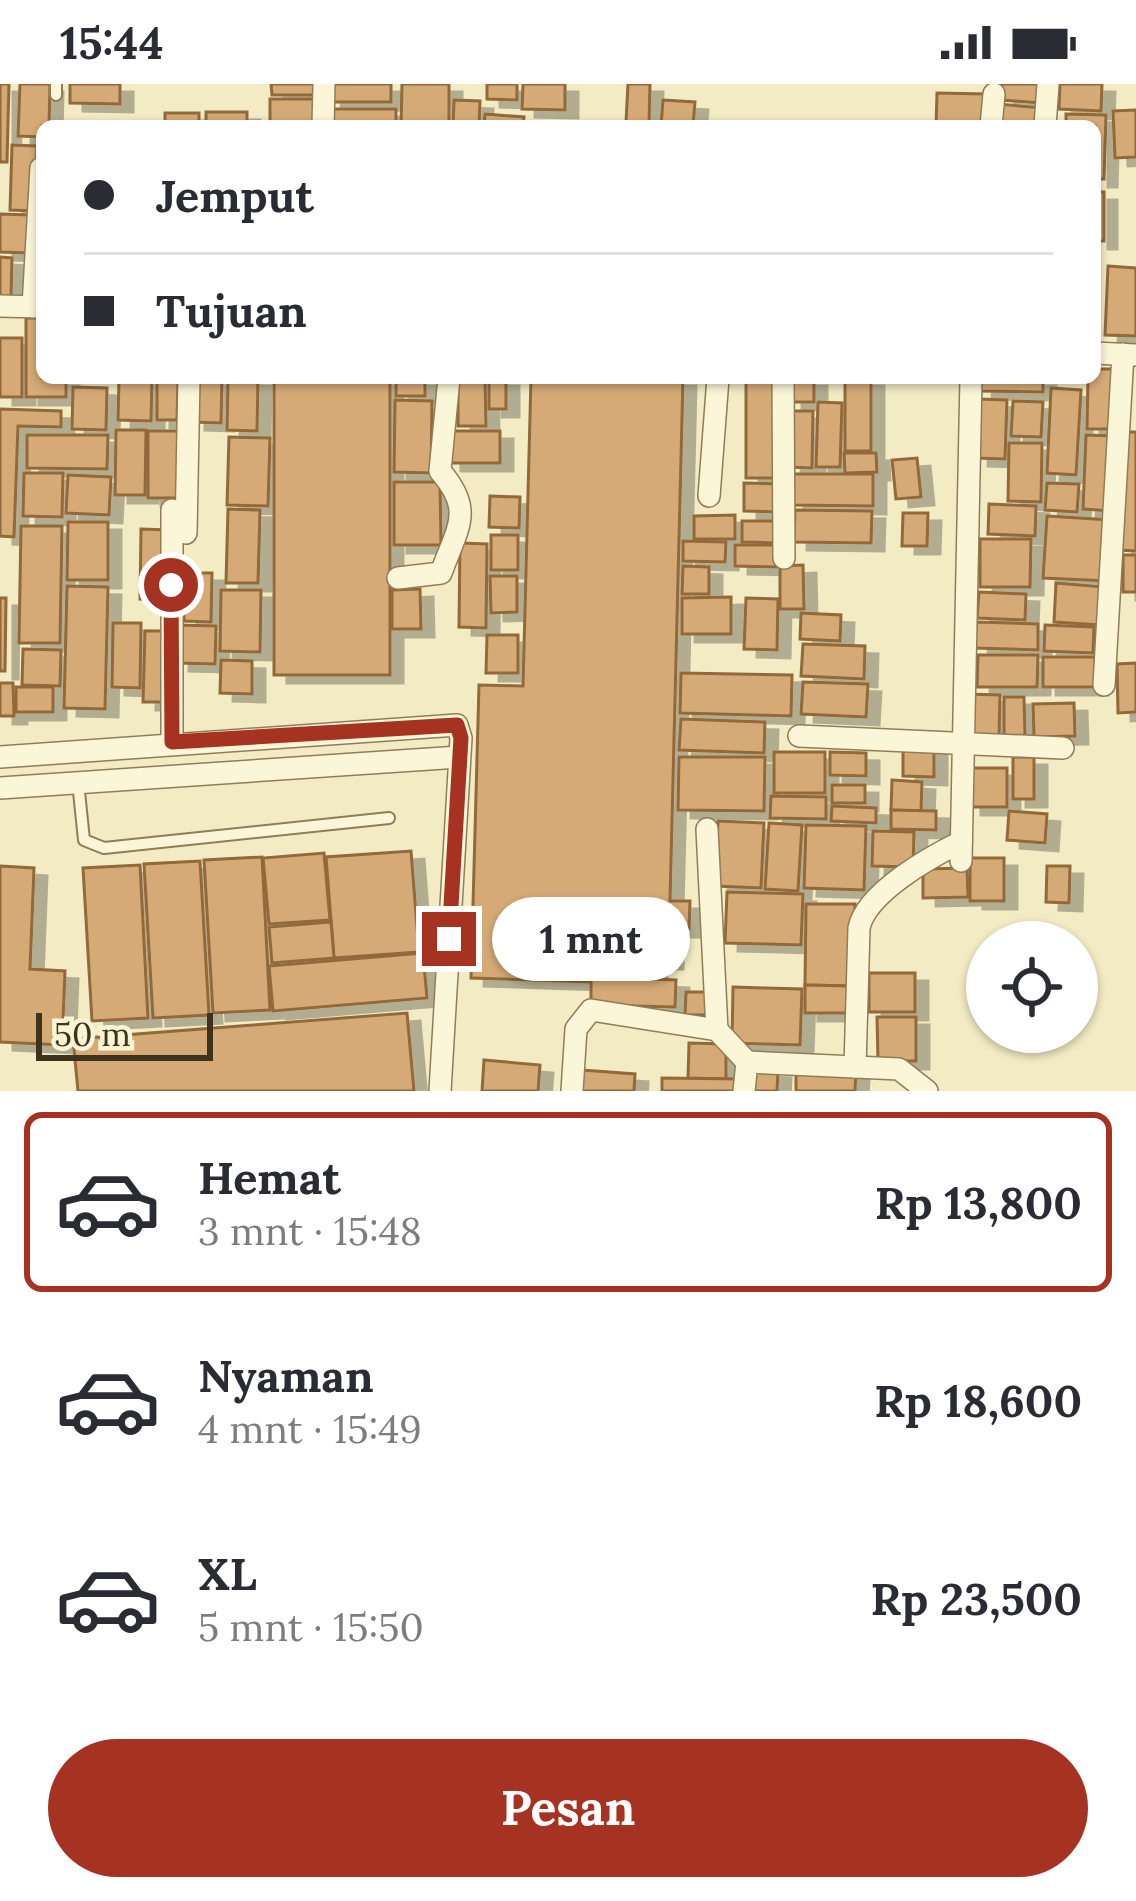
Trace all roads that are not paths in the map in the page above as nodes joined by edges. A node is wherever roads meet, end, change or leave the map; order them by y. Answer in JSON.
{"nodes":[{"id":1,"x":324,"y":84,"type":"edge"},
{"id":2,"x":1048,"y":84,"type":"edge"},
{"id":3,"x":994,"y":94,"type":"dead end"},
{"id":4,"x":323,"y":120,"type":"edge"},
{"id":5,"x":992,"y":120,"type":"edge"},
{"id":6,"x":1045,"y":120,"type":"edge"},
{"id":7,"x":0,"y":306,"type":"edge"},
{"id":8,"x":36,"y":307,"type":"edge"},
{"id":9,"x":1130,"y":355,"type":"edge"},
{"id":10,"x":189,"y":384,"type":"edge"},
{"id":11,"x":448,"y":384,"type":"edge"},
{"id":12,"x":718,"y":384,"type":"edge"},
{"id":13,"x":783,"y":384,"type":"edge"},
{"id":14,"x":971,"y":384,"type":"edge"},
{"id":15,"x":709,"y":496,"type":"dead end"},
{"id":16,"x":172,"y":510,"type":"dead end"},
{"id":17,"x":186,"y":549,"type":"dead end"},
{"id":18,"x":784,"y":558,"type":"dead end"},
{"id":19,"x":398,"y":578,"type":"dead end"},
{"id":20,"x":1104,"y":685,"type":"dead end"},
{"id":21,"x":799,"y":736,"type":"dead end"},
{"id":22,"x":177,"y":742,"type":"junction"},
{"id":23,"x":961,"y":742,"type":"junction"},
{"id":24,"x":1064,"y":748,"type":"dead end"},
{"id":25,"x":0,"y":757,"type":"edge"},
{"id":26,"x":458,"y":757,"type":"junction"},
{"id":27,"x":182,"y":773,"type":"junction"},
{"id":28,"x":78,"y":782,"type":"junction"},
{"id":29,"x":0,"y":788,"type":"edge"},
{"id":30,"x":389,"y":818,"type":"dead end"},
{"id":31,"x":707,"y":829,"type":"dead end"},
{"id":32,"x":717,"y":1030,"type":"junction"},
{"id":33,"x":747,"y":1062,"type":"junction"},
{"id":34,"x":855,"y":1067,"type":"junction"},
{"id":35,"x":440,"y":1091,"type":"edge"},
{"id":36,"x":572,"y":1091,"type":"edge"},
{"id":37,"x":744,"y":1091,"type":"edge"},
{"id":38,"x":927,"y":1091,"type":"edge"}],
"edges":[{"from":1,"to":4,"type":"street"},
{"from":2,"to":6,"type":"street"},
{"from":3,"to":5,"type":"street"},
{"from":7,"to":8,"type":"street"},
{"from":9,"to":20,"type":"street"},
{"from":10,"to":17,"type":"street"},
{"from":11,"to":19,"type":"street"},
{"from":12,"to":15,"type":"street"},
{"from":13,"to":18,"type":"street"},
{"from":14,"to":23,"type":"street"},
{"from":16,"to":22,"type":"street"},
{"from":21,"to":23,"type":"street"},
{"from":22,"to":25,"type":"street"},
{"from":22,"to":26,"type":"street"},
{"from":22,"to":27,"type":"street"},
{"from":23,"to":24,"type":"street"},
{"from":23,"to":34,"type":"street"},
{"from":26,"to":27,"type":"street"},
{"from":26,"to":35,"type":"street"},
{"from":27,"to":28,"type":"street"},
{"from":28,"to":29,"type":"street"},
{"from":28,"to":30,"type":"lane"},
{"from":31,"to":32,"type":"street"},
{"from":32,"to":33,"type":"street"},
{"from":32,"to":36,"type":"street"},
{"from":33,"to":34,"type":"street"},
{"from":33,"to":37,"type":"street"},
{"from":34,"to":38,"type":"street"}]}
